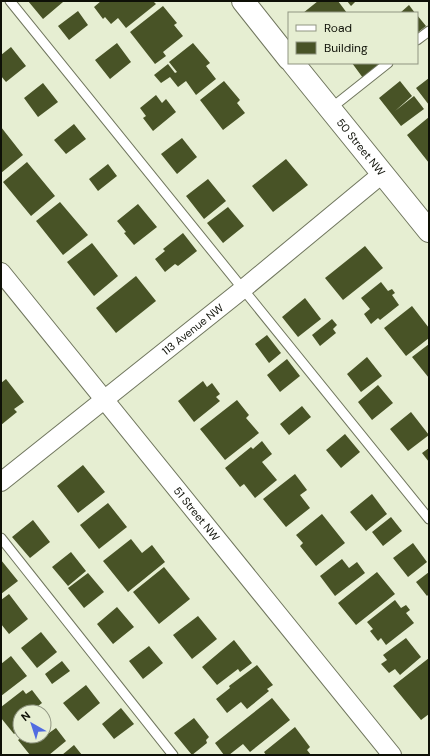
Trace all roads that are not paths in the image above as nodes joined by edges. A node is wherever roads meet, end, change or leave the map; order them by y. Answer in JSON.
{"nodes":[{"id":1,"x":10,"y":1,"type":"edge"},
{"id":2,"x":242,"y":1,"type":"edge"},
{"id":3,"x":429,"y":31,"type":"edge"},
{"id":4,"x":418,"y":39,"type":"edge"},
{"id":5,"x":288,"y":58,"type":"edge"},
{"id":6,"x":294,"y":64,"type":"edge"},
{"id":7,"x":387,"y":64,"type":"edge"},
{"id":8,"x":330,"y":109,"type":"junction"},
{"id":9,"x":382,"y":174,"type":"junction"},
{"id":10,"x":429,"y":231,"type":"edge"},
{"id":11,"x":1,"y":272,"type":"edge"},
{"id":12,"x":243,"y":289,"type":"junction"},
{"id":13,"x":103,"y":400,"type":"junction"},
{"id":14,"x":1,"y":482,"type":"edge"},
{"id":15,"x":429,"y":519,"type":"edge"},
{"id":16,"x":1,"y":538,"type":"edge"},
{"id":17,"x":173,"y":755,"type":"edge"},
{"id":18,"x":392,"y":755,"type":"edge"}],
"edges":[{"from":1,"to":12,"type":"lane"},
{"from":2,"to":5,"type":"main road"},
{"from":3,"to":4,"type":"lane"},
{"from":6,"to":8,"type":"main road","name":"50 Street NW"},
{"from":7,"to":8,"type":"lane"},
{"from":8,"to":9,"type":"main road","name":"50 Street NW"},
{"from":9,"to":10,"type":"main road","name":"50 Street NW"},
{"from":9,"to":12,"type":"street","name":"113 Avenue NW"},
{"from":11,"to":13,"type":"street","name":"51 Street NW"},
{"from":12,"to":13,"type":"street","name":"113 Avenue NW"},
{"from":12,"to":15,"type":"lane"},
{"from":13,"to":14,"type":"street","name":"113 Avenue NW"},
{"from":13,"to":18,"type":"street","name":"51 Street NW"},
{"from":16,"to":17,"type":"lane"}]}
